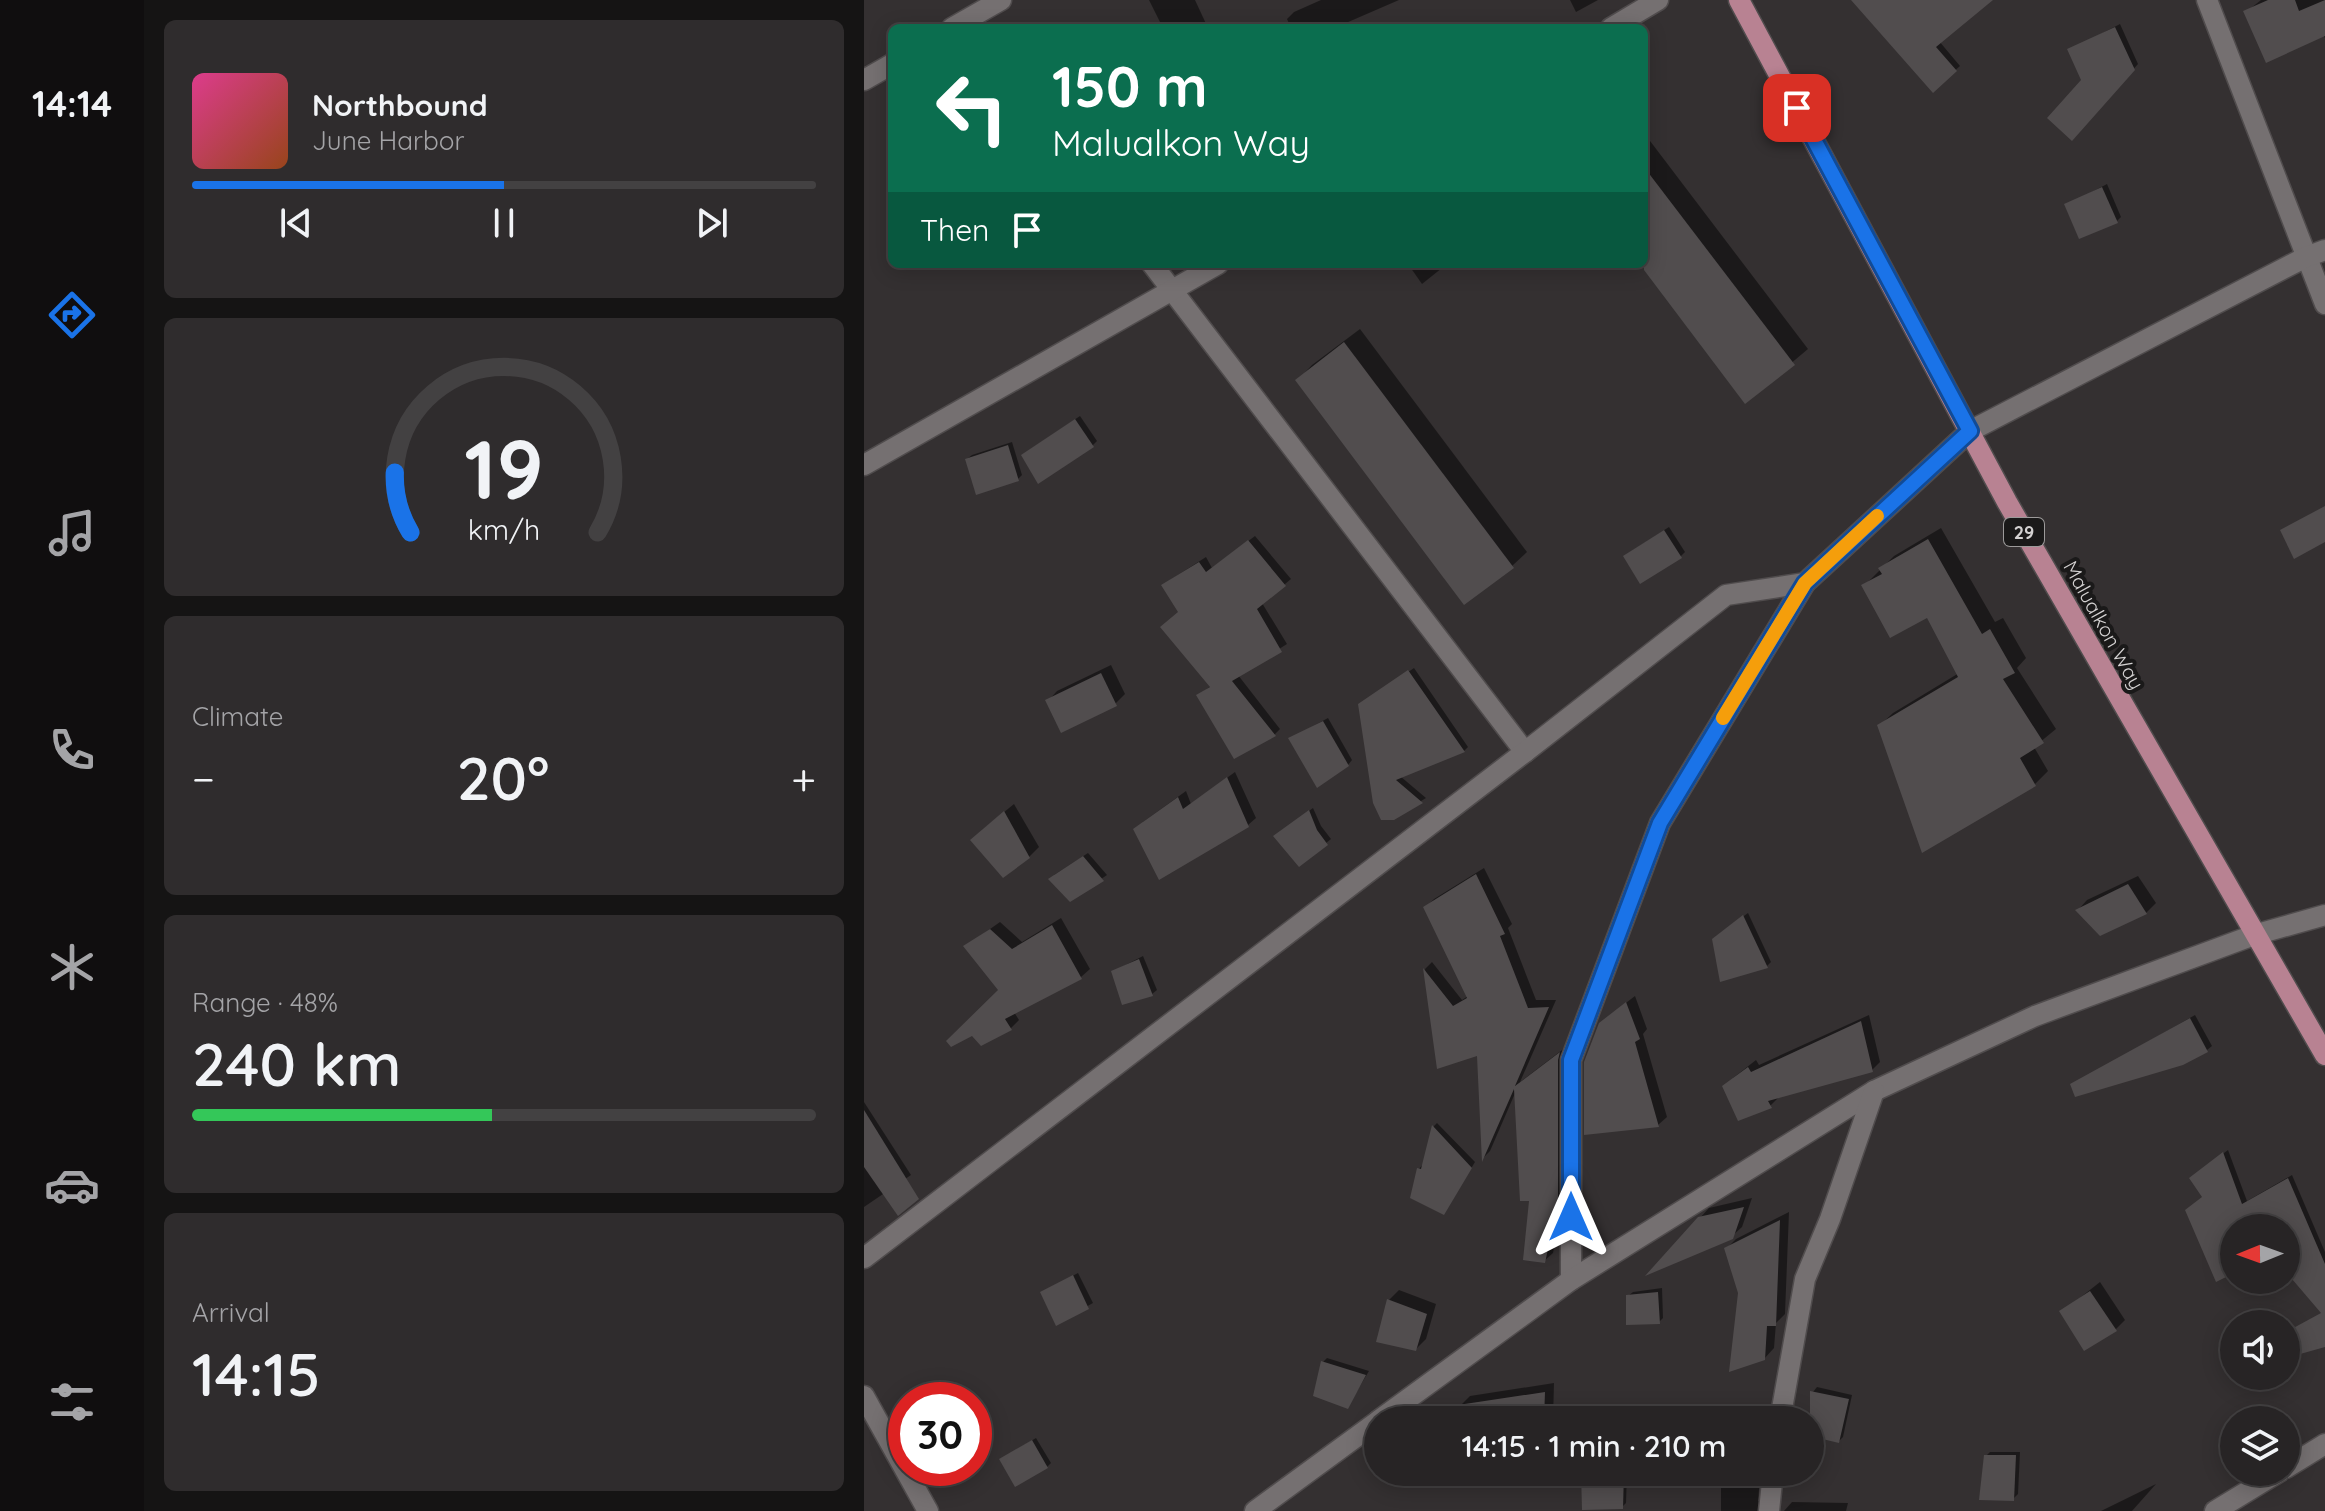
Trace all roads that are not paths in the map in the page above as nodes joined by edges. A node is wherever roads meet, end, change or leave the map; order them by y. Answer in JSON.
{"nodes":[{"id":1,"x":958,"y":0,"type":"edge"},
{"id":2,"x":1001,"y":0,"type":"edge"},
{"id":3,"x":1658,"y":0,"type":"edge"},
{"id":4,"x":1739,"y":0,"type":"edge"},
{"id":5,"x":2207,"y":0,"type":"edge"},
{"id":6,"x":967,"y":24,"type":"edge"},
{"id":7,"x":968,"y":24,"type":"edge"},
{"id":8,"x":1618,"y":24,"type":"edge"},
{"id":9,"x":888,"y":66,"type":"edge"},
{"id":10,"x":864,"y":80,"type":"edge"},
{"id":11,"x":2315,"y":253,"type":"edge"},
{"id":12,"x":1155,"y":268,"type":"edge"},
{"id":13,"x":1211,"y":268,"type":"edge"},
{"id":14,"x":1173,"y":291,"type":"junction"},
{"id":15,"x":2325,"y":304,"type":"edge"},
{"id":16,"x":1970,"y":431,"type":"junction"},
{"id":17,"x":864,"y":465,"type":"edge"},
{"id":18,"x":1805,"y":583,"type":"junction"},
{"id":19,"x":1525,"y":752,"type":"junction"},
{"id":20,"x":2325,"y":915,"type":"edge"},
{"id":21,"x":2254,"y":935,"type":"junction"},
{"id":22,"x":2325,"y":1055,"type":"edge"},
{"id":23,"x":1874,"y":1091,"type":"junction"},
{"id":24,"x":864,"y":1258,"type":"edge"},
{"id":25,"x":1571,"y":1280,"type":"junction"},
{"id":26,"x":864,"y":1396,"type":"edge"},
{"id":27,"x":1398,"y":1406,"type":"edge"},
{"id":28,"x":1782,"y":1406,"type":"edge"},
{"id":29,"x":1364,"y":1431,"type":"edge"},
{"id":30,"x":2325,"y":1444,"type":"edge"},
{"id":31,"x":2300,"y":1459,"type":"edge"},
{"id":32,"x":1772,"y":1486,"type":"edge"},
{"id":33,"x":2256,"y":1486,"type":"edge"},
{"id":34,"x":928,"y":1511,"type":"edge"},
{"id":35,"x":1255,"y":1511,"type":"edge"},
{"id":36,"x":1769,"y":1511,"type":"edge"},
{"id":37,"x":2215,"y":1511,"type":"edge"}],
"edges":[{"from":1,"to":6,"type":"street"},
{"from":2,"to":7,"type":"street"},
{"from":3,"to":8,"type":"street"},
{"from":4,"to":16,"type":"main road","name":"Malualkon Way","number":"29"},
{"from":5,"to":11,"type":"street"},
{"from":9,"to":10,"type":"street"},
{"from":11,"to":15,"type":"street"},
{"from":11,"to":16,"type":"street"},
{"from":12,"to":14,"type":"street"},
{"from":13,"to":14,"type":"street"},
{"from":14,"to":17,"type":"street"},
{"from":14,"to":19,"type":"street"},
{"from":16,"to":18,"type":"street"},
{"from":16,"to":21,"type":"main road","name":"Malualkon Way","number":"29"},
{"from":18,"to":19,"type":"street"},
{"from":18,"to":25,"type":"street"},
{"from":19,"to":24,"type":"street"},
{"from":20,"to":21,"type":"street"},
{"from":21,"to":22,"type":"main road","name":"Malualkon Way","number":"29"},
{"from":21,"to":23,"type":"street"},
{"from":23,"to":25,"type":"street"},
{"from":23,"to":28,"type":"street"},
{"from":25,"to":27,"type":"street"},
{"from":26,"to":34,"type":"street"},
{"from":29,"to":35,"type":"street"},
{"from":30,"to":31,"type":"street"},
{"from":32,"to":36,"type":"street"},
{"from":33,"to":37,"type":"street"}]}
